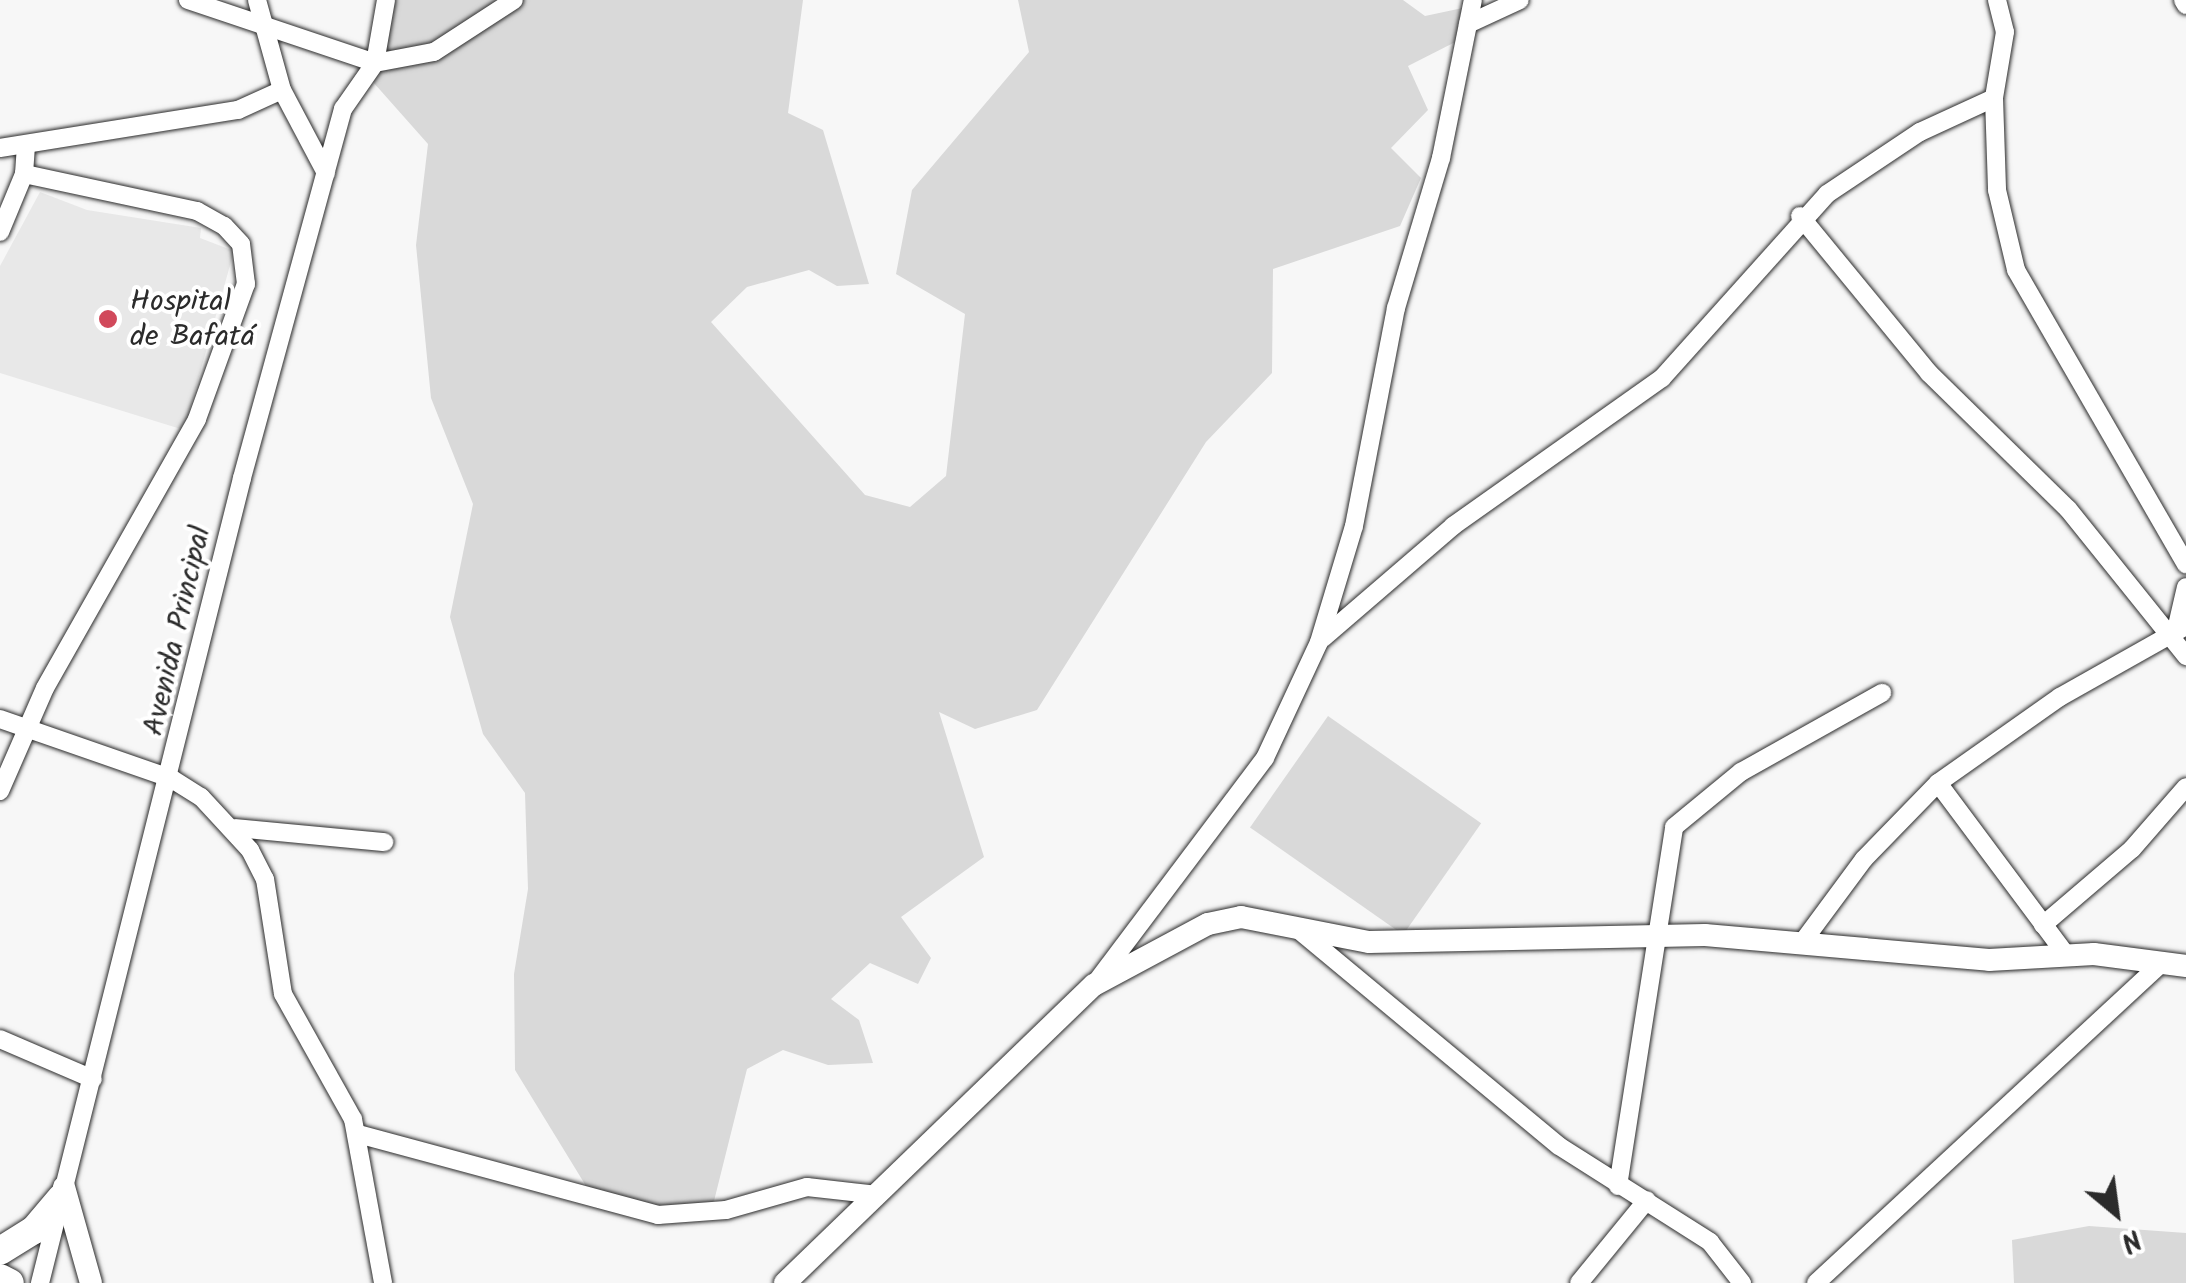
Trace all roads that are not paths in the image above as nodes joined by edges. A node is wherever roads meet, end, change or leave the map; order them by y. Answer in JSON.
{"nodes":[{"id":1,"x":188,"y":0,"type":"edge"},
{"id":2,"x":386,"y":0,"type":"edge"},
{"id":3,"x":514,"y":0,"type":"edge"},
{"id":4,"x":1473,"y":0,"type":"edge"},
{"id":5,"x":1520,"y":0,"type":"edge"},
{"id":6,"x":1997,"y":0,"type":"edge"},
{"id":7,"x":258,"y":9,"type":"edge"},
{"id":8,"x":1468,"y":24,"type":"junction"},
{"id":9,"x":375,"y":62,"type":"junction"},
{"id":10,"x":282,"y":90,"type":"junction"},
{"id":11,"x":1994,"y":98,"type":"junction"},
{"id":12,"x":26,"y":145,"type":"junction"},
{"id":13,"x":0,"y":148,"type":"edge"},
{"id":14,"x":326,"y":172,"type":"junction"},
{"id":15,"x":24,"y":174,"type":"junction"},
{"id":16,"x":1800,"y":216,"type":"junction"},
{"id":17,"x":0,"y":232,"type":"edge"},
{"id":18,"x":2186,"y":565,"type":"edge"},
{"id":19,"x":2186,"y":587,"type":"edge"},
{"id":20,"x":2176,"y":630,"type":"edge"},
{"id":21,"x":1319,"y":642,"type":"junction"},
{"id":22,"x":2186,"y":656,"type":"edge"},
{"id":23,"x":1882,"y":693,"type":"dead end"},
{"id":24,"x":0,"y":719,"type":"edge"},
{"id":25,"x":28,"y":729,"type":"junction"},
{"id":26,"x":172,"y":779,"type":"junction"},
{"id":27,"x":1938,"y":783,"type":"junction"},
{"id":28,"x":2186,"y":788,"type":"edge"},
{"id":29,"x":0,"y":791,"type":"edge"},
{"id":30,"x":234,"y":828,"type":"junction"},
{"id":31,"x":384,"y":842,"type":"dead end"},
{"id":32,"x":1290,"y":922,"type":"junction"},
{"id":33,"x":2042,"y":925,"type":"junction"},
{"id":34,"x":1662,"y":938,"type":"junction"},
{"id":35,"x":1804,"y":940,"type":"junction"},
{"id":36,"x":2068,"y":956,"type":"junction"},
{"id":37,"x":2161,"y":964,"type":"junction"},
{"id":38,"x":2186,"y":966,"type":"edge"},
{"id":39,"x":1094,"y":985,"type":"junction"},
{"id":40,"x":0,"y":1039,"type":"edge"},
{"id":41,"x":93,"y":1079,"type":"junction"},
{"id":42,"x":358,"y":1134,"type":"junction"},
{"id":43,"x":1618,"y":1186,"type":"junction"},
{"id":44,"x":63,"y":1192,"type":"junction"},
{"id":45,"x":878,"y":1195,"type":"junction"},
{"id":46,"x":1647,"y":1200,"type":"junction"},
{"id":47,"x":0,"y":1251,"type":"edge"},
{"id":48,"x":0,"y":1278,"type":"edge"},
{"id":49,"x":10,"y":1283,"type":"edge"},
{"id":50,"x":40,"y":1283,"type":"edge"},
{"id":51,"x":90,"y":1283,"type":"edge"},
{"id":52,"x":383,"y":1283,"type":"edge"},
{"id":53,"x":785,"y":1283,"type":"edge"},
{"id":54,"x":1579,"y":1283,"type":"edge"},
{"id":55,"x":1742,"y":1283,"type":"edge"},
{"id":56,"x":1816,"y":1283,"type":"edge"}],
"edges":[{"from":1,"to":7,"type":"street"},
{"from":2,"to":9,"type":"street","name":"Avenida Principal"},
{"from":3,"to":9,"type":"street"},
{"from":4,"to":8,"type":"street"},
{"from":5,"to":8,"type":"street"},
{"from":6,"to":11,"type":"street"},
{"from":7,"to":9,"type":"street"},
{"from":7,"to":10,"type":"street"},
{"from":8,"to":21,"type":"street"},
{"from":9,"to":14,"type":"street","name":"Avenida Principal"},
{"from":10,"to":12,"type":"street"},
{"from":10,"to":14,"type":"street"},
{"from":11,"to":16,"type":"street"},
{"from":11,"to":18,"type":"street"},
{"from":12,"to":13,"type":"street"},
{"from":12,"to":15,"type":"street"},
{"from":14,"to":26,"type":"street","name":"Avenida Principal"},
{"from":15,"to":17,"type":"street"},
{"from":15,"to":25,"type":"street"},
{"from":16,"to":20,"type":"street"},
{"from":16,"to":21,"type":"street"},
{"from":19,"to":20,"type":"street"},
{"from":20,"to":22,"type":"street"},
{"from":20,"to":27,"type":"street"},
{"from":21,"to":39,"type":"street"},
{"from":23,"to":34,"type":"street"},
{"from":24,"to":25,"type":"street"},
{"from":25,"to":26,"type":"street"},
{"from":25,"to":29,"type":"street"},
{"from":26,"to":30,"type":"street"},
{"from":26,"to":41,"type":"street","name":"Avenida Principal"},
{"from":27,"to":33,"type":"street"},
{"from":27,"to":35,"type":"street"},
{"from":28,"to":33,"type":"street"},
{"from":30,"to":31,"type":"street"},
{"from":30,"to":42,"type":"street"},
{"from":32,"to":34,"type":"street"},
{"from":32,"to":39,"type":"street"},
{"from":32,"to":43,"type":"street"},
{"from":33,"to":36,"type":"street"},
{"from":34,"to":35,"type":"street"},
{"from":34,"to":43,"type":"street"},
{"from":35,"to":36,"type":"street"},
{"from":36,"to":37,"type":"street"},
{"from":37,"to":38,"type":"street"},
{"from":37,"to":56,"type":"street"},
{"from":39,"to":45,"type":"street"},
{"from":40,"to":41,"type":"street"},
{"from":41,"to":44,"type":"street","name":"Avenida Principal"},
{"from":42,"to":45,"type":"street"},
{"from":42,"to":52,"type":"street"},
{"from":43,"to":46,"type":"street"},
{"from":44,"to":47,"type":"main road"},
{"from":44,"to":50,"type":"street","name":"Avenida Principal"},
{"from":44,"to":51,"type":"street"},
{"from":45,"to":53,"type":"street"},
{"from":46,"to":54,"type":"street"},
{"from":46,"to":55,"type":"street"},
{"from":48,"to":49,"type":"main road"}]}
